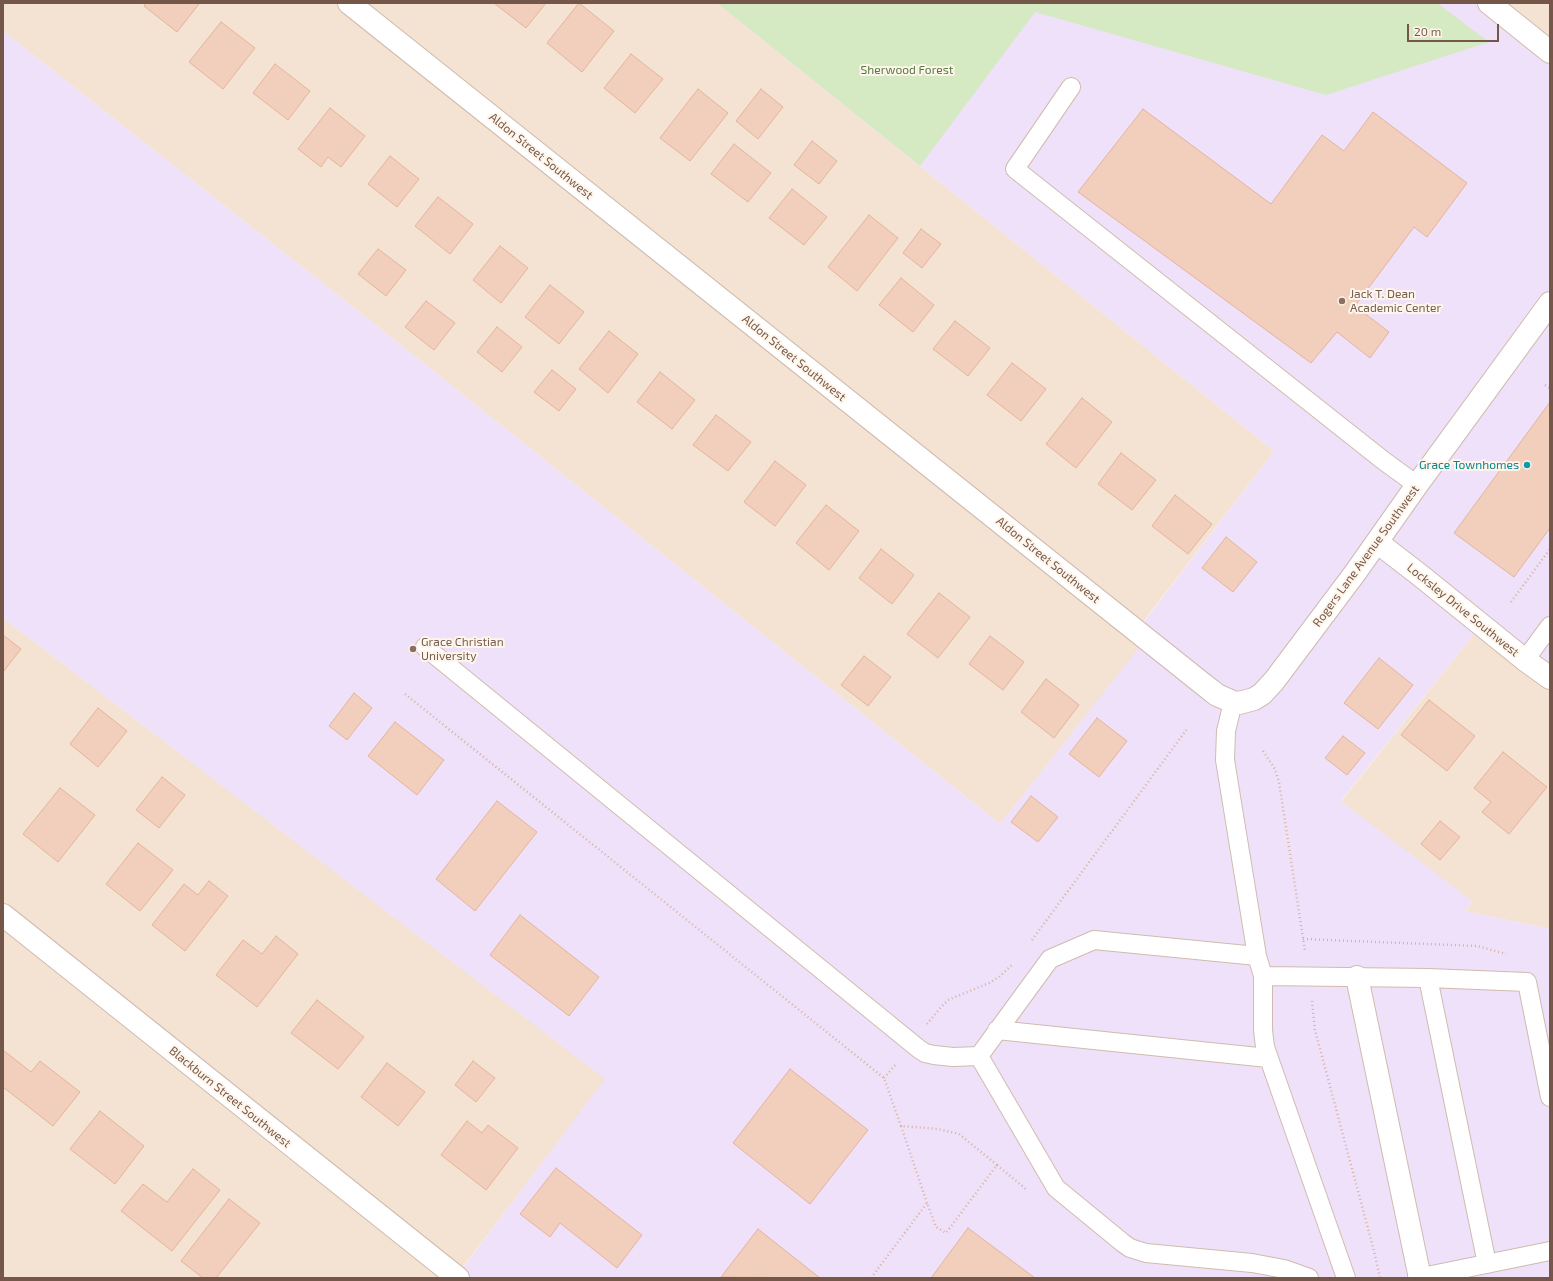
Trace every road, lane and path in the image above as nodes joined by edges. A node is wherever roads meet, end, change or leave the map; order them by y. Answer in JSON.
{"nodes":[{"id":1,"x":349,"y":3,"type":"edge"},
{"id":2,"x":1489,"y":3,"type":"edge"},
{"id":3,"x":1550,"y":52,"type":"edge"},
{"id":4,"x":1071,"y":87,"type":"dead end"},
{"id":5,"x":1550,"y":303,"type":"edge"},
{"id":6,"x":1545,"y":384,"type":"dead end"},
{"id":7,"x":1550,"y":388,"type":"edge"},
{"id":8,"x":1416,"y":485,"type":"junction"},
{"id":9,"x":1377,"y":542,"type":"junction"},
{"id":10,"x":1550,"y":549,"type":"edge"},
{"id":11,"x":1512,"y":602,"type":"dead end"},
{"id":12,"x":1550,"y":626,"type":"edge"},
{"id":13,"x":425,"y":647,"type":"dead end"},
{"id":14,"x":1525,"y":660,"type":"junction"},
{"id":15,"x":1550,"y":678,"type":"edge"},
{"id":16,"x":405,"y":694,"type":"dead end"},
{"id":17,"x":1239,"y":702,"type":"junction"},
{"id":18,"x":1187,"y":729,"type":"dead end"},
{"id":19,"x":1263,"y":751,"type":"dead end"},
{"id":20,"x":3,"y":915,"type":"edge"},
{"id":21,"x":1303,"y":939,"type":"junction"},
{"id":22,"x":1030,"y":942,"type":"dead end"},
{"id":23,"x":1508,"y":955,"type":"dead end"},
{"id":24,"x":1257,"y":956,"type":"junction"},
{"id":25,"x":1016,"y":960,"type":"dead end"},
{"id":26,"x":1263,"y":976,"type":"junction"},
{"id":27,"x":1309,"y":976,"type":"junction"},
{"id":28,"x":1357,"y":977,"type":"junction"},
{"id":29,"x":1428,"y":978,"type":"junction"},
{"id":30,"x":997,"y":1030,"type":"junction"},
{"id":31,"x":912,"y":1044,"type":"junction"},
{"id":32,"x":979,"y":1056,"type":"junction"},
{"id":33,"x":1268,"y":1058,"type":"junction"},
{"id":34,"x":884,"y":1078,"type":"junction"},
{"id":35,"x":1550,"y":1097,"type":"edge"},
{"id":36,"x":901,"y":1126,"type":"junction"},
{"id":37,"x":997,"y":1165,"type":"junction"},
{"id":38,"x":1028,"y":1191,"type":"dead end"},
{"id":39,"x":926,"y":1203,"type":"junction"},
{"id":40,"x":1550,"y":1251,"type":"edge"},
{"id":41,"x":1488,"y":1264,"type":"junction"},
{"id":42,"x":458,"y":1278,"type":"edge"},
{"id":43,"x":871,"y":1278,"type":"edge"},
{"id":44,"x":1309,"y":1278,"type":"edge"},
{"id":45,"x":1346,"y":1278,"type":"edge"},
{"id":46,"x":1380,"y":1278,"type":"edge"},
{"id":47,"x":1418,"y":1278,"type":"edge"}],
"edges":[{"from":1,"to":17,"type":"street","name":"Aldon Street Southwest"},
{"from":2,"to":3,"type":"street"},
{"from":4,"to":8,"type":"lane"},
{"from":5,"to":8,"type":"street","name":"Rogers Lane Avenue Southwest"},
{"from":6,"to":7,"type":"path"},
{"from":8,"to":9,"type":"street","name":"Rogers Lane Avenue Southwest"},
{"from":9,"to":14,"type":"street","name":"Locksley Drive Southwest"},
{"from":9,"to":17,"type":"street","name":"Rogers Lane Avenue Southwest"},
{"from":10,"to":11,"type":"path"},
{"from":12,"to":14,"type":"lane"},
{"from":13,"to":31,"type":"lane"},
{"from":14,"to":15,"type":"street","name":"Locksley Drive Southwest"},
{"from":16,"to":34,"type":"path"},
{"from":17,"to":24,"type":"lane"},
{"from":18,"to":22,"type":"path"},
{"from":19,"to":21,"type":"path"},
{"from":20,"to":42,"type":"street","name":"Blackburn Street Southwest"},
{"from":21,"to":23,"type":"path"},
{"from":21,"to":27,"type":"path"},
{"from":24,"to":26,"type":"lane"},
{"from":24,"to":30,"type":"lane"},
{"from":25,"to":31,"type":"path"},
{"from":26,"to":27,"type":"lane"},
{"from":26,"to":33,"type":"lane"},
{"from":27,"to":28,"type":"lane"},
{"from":27,"to":46,"type":"path"},
{"from":28,"to":29,"type":"lane"},
{"from":28,"to":47,"type":"street"},
{"from":29,"to":35,"type":"lane"},
{"from":29,"to":41,"type":"lane"},
{"from":30,"to":32,"type":"lane"},
{"from":30,"to":33,"type":"lane"},
{"from":31,"to":32,"type":"lane"},
{"from":31,"to":34,"type":"path"},
{"from":32,"to":44,"type":"lane"},
{"from":33,"to":45,"type":"lane"},
{"from":34,"to":36,"type":"path"},
{"from":36,"to":37,"type":"path"},
{"from":36,"to":39,"type":"path"},
{"from":37,"to":38,"type":"path"},
{"from":37,"to":39,"type":"path"},
{"from":39,"to":43,"type":"path"},
{"from":40,"to":41,"type":"lane"},
{"from":41,"to":47,"type":"lane"}]}
